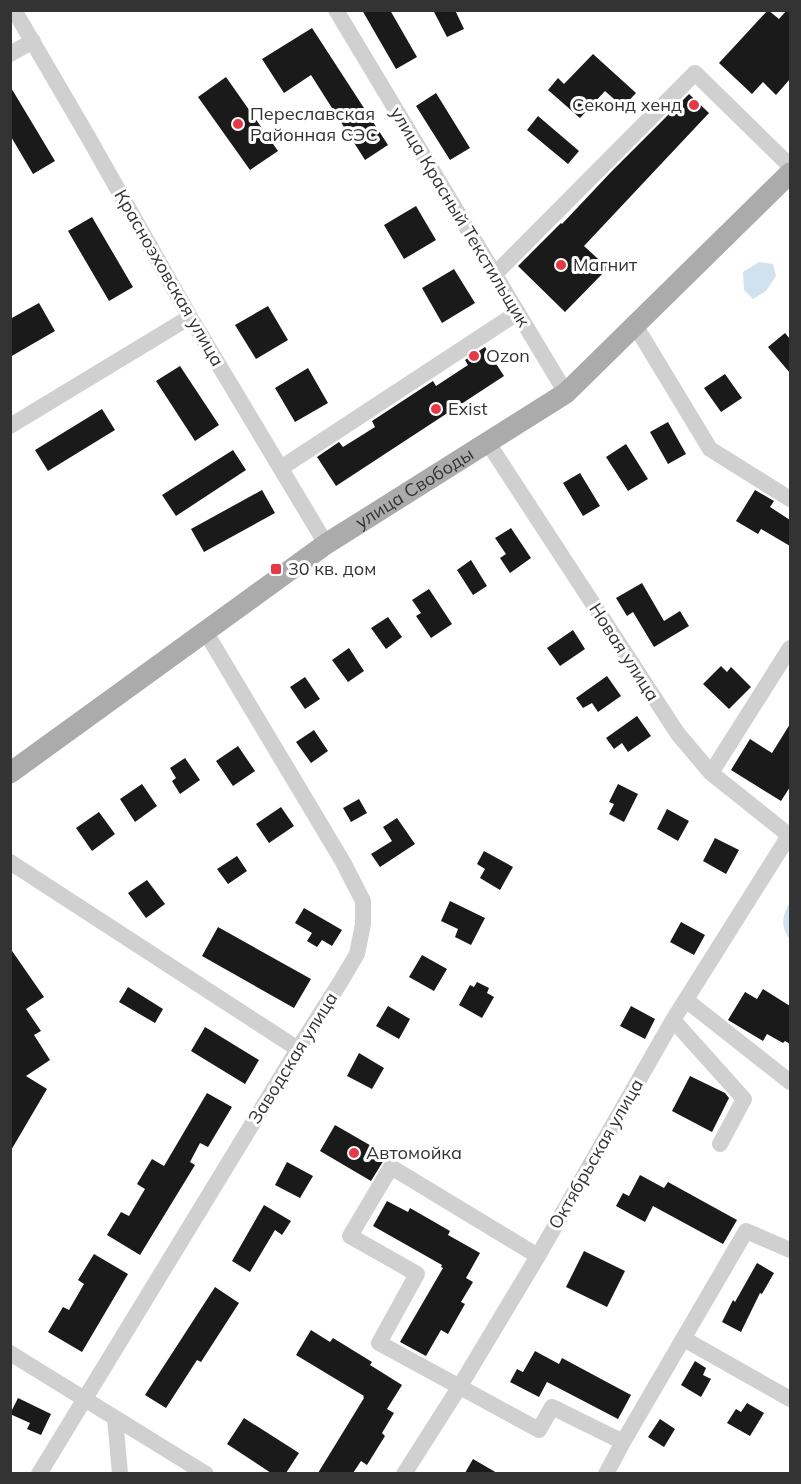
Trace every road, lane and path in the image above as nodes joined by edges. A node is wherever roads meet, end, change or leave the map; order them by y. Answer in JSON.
{"nodes":[{"id":1,"x":14,"y":10,"type":"edge"},
{"id":2,"x":336,"y":10,"type":"edge"},
{"id":3,"x":33,"y":41,"type":"junction"},
{"id":4,"x":10,"y":54,"type":"edge"},
{"id":5,"x":790,"y":166,"type":"edge"},
{"id":6,"x":790,"y":173,"type":"edge"},
{"id":7,"x":495,"y":274,"type":"junction"},
{"id":8,"x":518,"y":313,"type":"junction"},
{"id":9,"x":190,"y":317,"type":"junction"},
{"id":10,"x":635,"y":325,"type":"junction"},
{"id":11,"x":566,"y":393,"type":"junction"},
{"id":12,"x":10,"y":426,"type":"edge"},
{"id":13,"x":488,"y":443,"type":"junction"},
{"id":14,"x":281,"y":468,"type":"junction"},
{"id":15,"x":790,"y":500,"type":"edge"},
{"id":16,"x":326,"y":544,"type":"junction"},
{"id":17,"x":205,"y":632,"type":"junction"},
{"id":18,"x":790,"y":648,"type":"edge"},
{"id":19,"x":10,"y":772,"type":"edge"},
{"id":20,"x":711,"y":773,"type":"junction"},
{"id":21,"x":790,"y":835,"type":"edge"},
{"id":22,"x":10,"y":862,"type":"edge"},
{"id":23,"x":686,"y":1000,"type":"junction"},
{"id":24,"x":674,"y":1020,"type":"junction"},
{"id":25,"x":298,"y":1049,"type":"junction"},
{"id":26,"x":790,"y":1082,"type":"edge"},
{"id":27,"x":720,"y":1144,"type":"dead end"},
{"id":28,"x":790,"y":1250,"type":"edge"},
{"id":29,"x":538,"y":1256,"type":"junction"},
{"id":30,"x":684,"y":1339,"type":"junction"},
{"id":31,"x":10,"y":1353,"type":"edge"},
{"id":32,"x":460,"y":1386,"type":"junction"},
{"id":33,"x":84,"y":1398,"type":"junction"},
{"id":34,"x":790,"y":1399,"type":"edge"},
{"id":35,"x":115,"y":1418,"type":"junction"},
{"id":36,"x":623,"y":1442,"type":"junction"},
{"id":37,"x":39,"y":1473,"type":"edge"},
{"id":38,"x":120,"y":1473,"type":"edge"},
{"id":39,"x":206,"y":1473,"type":"edge"},
{"id":40,"x":404,"y":1473,"type":"edge"},
{"id":41,"x":606,"y":1473,"type":"edge"}],
"edges":[{"from":1,"to":3,"type":"street","name":"Красноэховская улица"},
{"from":2,"to":7,"type":"street","name":"улица Красный Текстильщик"},
{"from":3,"to":4,"type":"street"},
{"from":3,"to":9,"type":"street","name":"Красноэховская улица"},
{"from":5,"to":7,"type":"street"},
{"from":6,"to":10,"type":"main road","name":"улица Свободы"},
{"from":7,"to":8,"type":"street","name":"улица Красный Текстильщик"},
{"from":8,"to":11,"type":"street","name":"улица Красный Текстильщик"},
{"from":8,"to":14,"type":"street"},
{"from":9,"to":12,"type":"street"},
{"from":9,"to":14,"type":"street","name":"Красноэховская улица"},
{"from":10,"to":11,"type":"main road","name":"улица Свободы"},
{"from":10,"to":15,"type":"street"},
{"from":11,"to":13,"type":"main road","name":"улица Свободы"},
{"from":13,"to":16,"type":"main road","name":"улица Свободы"},
{"from":13,"to":20,"type":"street","name":"Новая улица"},
{"from":14,"to":16,"type":"street","name":"Красноэховская улица"},
{"from":16,"to":17,"type":"main road","name":"улица Свободы"},
{"from":17,"to":19,"type":"main road","name":"улица Свободы"},
{"from":17,"to":25,"type":"street","name":"Заводская улица"},
{"from":18,"to":20,"type":"street"},
{"from":20,"to":21,"type":"street","name":"Новая улица"},
{"from":21,"to":23,"type":"street","name":"Октябрьская улица"},
{"from":22,"to":25,"type":"street"},
{"from":23,"to":24,"type":"street","name":"Октябрьская улица"},
{"from":23,"to":26,"type":"street"},
{"from":24,"to":27,"type":"street"},
{"from":24,"to":29,"type":"street","name":"Октябрьская улица"},
{"from":25,"to":33,"type":"street","name":"Заводская улица"},
{"from":28,"to":30,"type":"street"},
{"from":29,"to":32,"type":"street","name":"Октябрьская улица"},
{"from":29,"to":32,"type":"street"},
{"from":30,"to":34,"type":"street"},
{"from":30,"to":36,"type":"street"},
{"from":31,"to":33,"type":"street"},
{"from":32,"to":36,"type":"street"},
{"from":32,"to":40,"type":"street","name":"Октябрьская улица"},
{"from":33,"to":35,"type":"street"},
{"from":33,"to":37,"type":"street","name":"Заводская улица"},
{"from":35,"to":38,"type":"street"},
{"from":35,"to":39,"type":"street"},
{"from":36,"to":41,"type":"street"}]}
